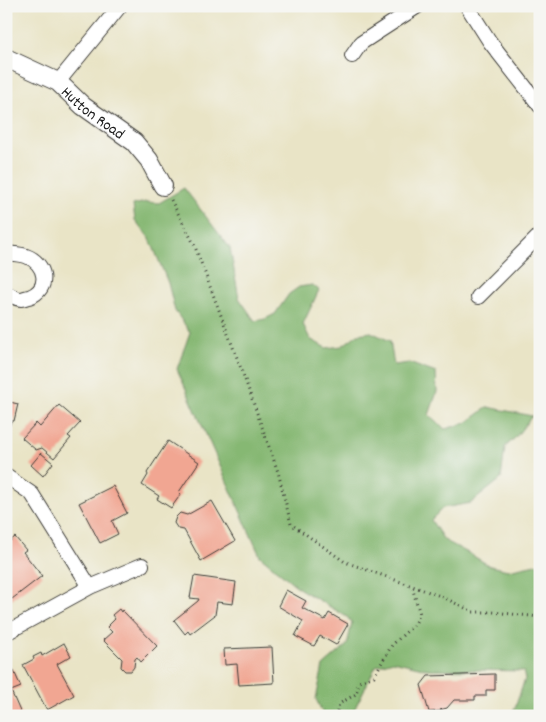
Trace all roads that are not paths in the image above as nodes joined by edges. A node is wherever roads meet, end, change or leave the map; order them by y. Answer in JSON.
{"nodes":[{"id":1,"x":120,"y":6,"type":"edge"},
{"id":2,"x":418,"y":6,"type":"edge"},
{"id":3,"x":468,"y":6,"type":"edge"},
{"id":4,"x":352,"y":56,"type":"dead end"},
{"id":5,"x":6,"y":58,"type":"edge"},
{"id":6,"x":58,"y":82,"type":"junction"},
{"id":7,"x":540,"y":106,"type":"edge"},
{"id":8,"x":167,"y":192,"type":"road end"},
{"id":9,"x":540,"y":235,"type":"edge"},
{"id":10,"x":6,"y":253,"type":"edge"},
{"id":11,"x":6,"y":293,"type":"edge"},
{"id":12,"x":478,"y":297,"type":"dead end"},
{"id":13,"x":6,"y":476,"type":"edge"},
{"id":14,"x":142,"y":565,"type":"dead end"},
{"id":15,"x":90,"y":587,"type":"junction"},
{"id":16,"x":6,"y":634,"type":"edge"}],
"edges":[{"from":1,"to":6,"type":"street"},
{"from":2,"to":4,"type":"street"},
{"from":3,"to":7,"type":"street"},
{"from":5,"to":6,"type":"street","name":"Hutton Road"},
{"from":6,"to":8,"type":"street","name":"Hutton Road"},
{"from":9,"to":12,"type":"street"},
{"from":10,"to":11,"type":"street"},
{"from":13,"to":15,"type":"street"},
{"from":14,"to":15,"type":"street"},
{"from":15,"to":16,"type":"street"}]}
